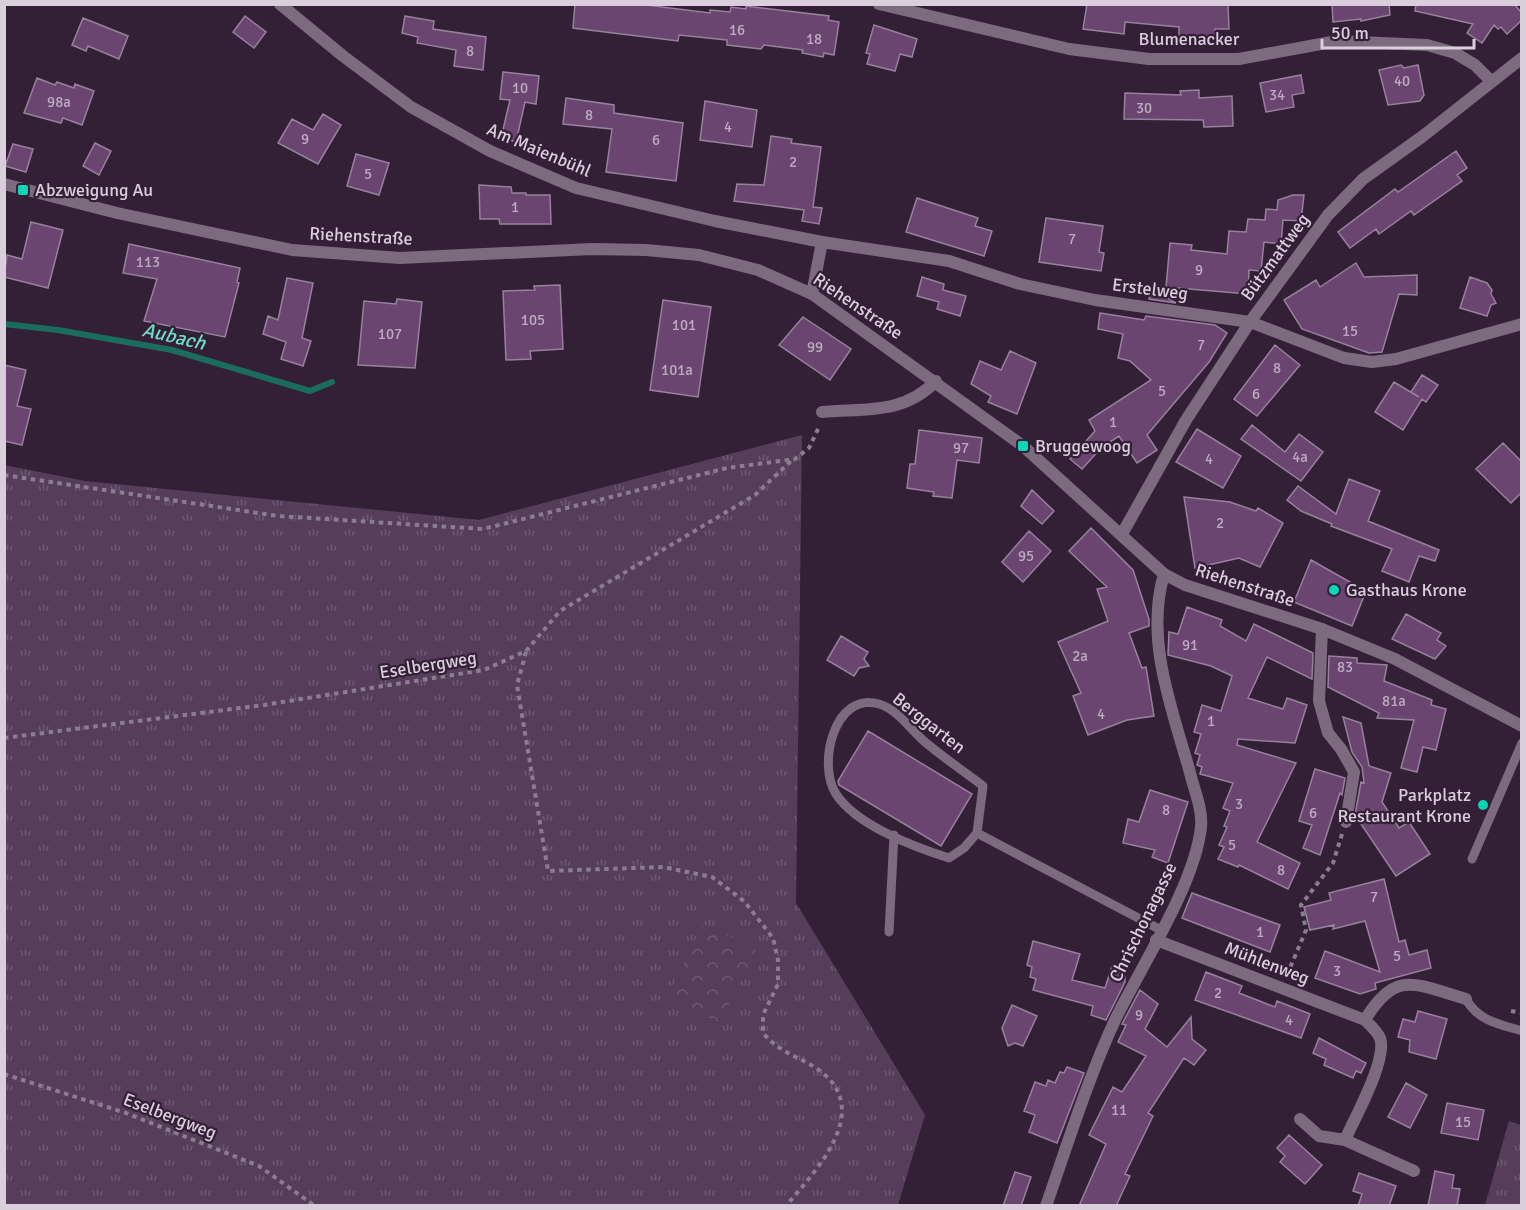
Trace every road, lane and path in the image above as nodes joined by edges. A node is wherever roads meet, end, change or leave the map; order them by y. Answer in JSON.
{"nodes":[{"id":1,"x":280,"y":4,"type":"edge"},
{"id":2,"x":879,"y":4,"type":"edge"},
{"id":3,"x":1521,"y":58,"type":"edge"},
{"id":4,"x":1492,"y":82,"type":"junction"},
{"id":5,"x":4,"y":184,"type":"edge"},
{"id":6,"x":822,"y":242,"type":"junction"},
{"id":7,"x":812,"y":294,"type":"junction"},
{"id":8,"x":1250,"y":322,"type":"junction"},
{"id":9,"x":1521,"y":324,"type":"edge"},
{"id":10,"x":936,"y":381,"type":"junction"},
{"id":11,"x":822,"y":412,"type":"joint"},
{"id":12,"x":791,"y":461,"type":"junction"},
{"id":13,"x":4,"y":475,"type":"edge"},
{"id":14,"x":1122,"y":534,"type":"junction"},
{"id":15,"x":1164,"y":574,"type":"junction"},
{"id":16,"x":1322,"y":629,"type":"junction"},
{"id":17,"x":526,"y":651,"type":"junction"},
{"id":18,"x":1521,"y":726,"type":"edge"},
{"id":19,"x":4,"y":738,"type":"edge"},
{"id":20,"x":1521,"y":743,"type":"edge"},
{"id":21,"x":1346,"y":822,"type":"joint"},
{"id":22,"x":977,"y":832,"type":"junction"},
{"id":23,"x":894,"y":835,"type":"junction"},
{"id":24,"x":1472,"y":859,"type":"dead end"},
{"id":25,"x":889,"y":932,"type":"dead end"},
{"id":26,"x":1159,"y":935,"type":"junction"},
{"id":27,"x":1281,"y":988,"type":"junction"},
{"id":28,"x":1466,"y":999,"type":"joint"},
{"id":29,"x":1365,"y":1020,"type":"junction"},
{"id":30,"x":1521,"y":1031,"type":"edge"},
{"id":31,"x":4,"y":1074,"type":"edge"},
{"id":32,"x":1300,"y":1119,"type":"dead end"},
{"id":33,"x":1345,"y":1140,"type":"junction"},
{"id":34,"x":1414,"y":1171,"type":"dead end"},
{"id":35,"x":315,"y":1206,"type":"edge"},
{"id":36,"x":786,"y":1206,"type":"edge"},
{"id":37,"x":1046,"y":1206,"type":"edge"}],
"edges":[{"from":1,"to":6,"type":"street","name":"Am Maienbühl"},
{"from":2,"to":4,"type":"street","name":"Blumenacker"},
{"from":3,"to":4,"type":"street","name":"Bützmattweg"},
{"from":4,"to":8,"type":"street","name":"Bützmattweg"},
{"from":5,"to":7,"type":"street","name":"Riehenstraße"},
{"from":6,"to":7,"type":"street"},
{"from":6,"to":8,"type":"street","name":"Erstelweg"},
{"from":7,"to":10,"type":"street","name":"Riehenstraße"},
{"from":8,"to":9,"type":"street","name":"Erstelweg"},
{"from":8,"to":14,"type":"street","name":"Bützmattweg"},
{"from":10,"to":11,"type":"street"},
{"from":10,"to":14,"type":"street","name":"Riehenstraße"},
{"from":11,"to":12,"type":"path","name":"Eselbergweg"},
{"from":12,"to":13,"type":"path"},
{"from":12,"to":17,"type":"path","name":"Eselbergweg"},
{"from":14,"to":15,"type":"street","name":"Riehenstraße"},
{"from":15,"to":16,"type":"street","name":"Riehenstraße"},
{"from":15,"to":26,"type":"street","name":"Chrischonagasse"},
{"from":16,"to":18,"type":"street","name":"Riehenstraße"},
{"from":16,"to":21,"type":"street"},
{"from":17,"to":19,"type":"path","name":"Eselbergweg"},
{"from":17,"to":36,"type":"path"},
{"from":20,"to":24,"type":"lane"},
{"from":21,"to":27,"type":"path"},
{"from":22,"to":23,"type":"lane","name":"Berggarten"},
{"from":22,"to":23,"type":"lane","name":"Berggarten"},
{"from":22,"to":26,"type":"lane"},
{"from":23,"to":25,"type":"lane"},
{"from":26,"to":27,"type":"street","name":"Mühlenweg"},
{"from":26,"to":37,"type":"street","name":"Chrischonagasse"},
{"from":27,"to":29,"type":"street","name":"Mühlenweg"},
{"from":28,"to":29,"type":"street"},
{"from":28,"to":30,"type":"lane"},
{"from":29,"to":33,"type":"street"},
{"from":31,"to":35,"type":"path","name":"Eselbergweg"},
{"from":32,"to":33,"type":"street"},
{"from":33,"to":34,"type":"street"}]}
